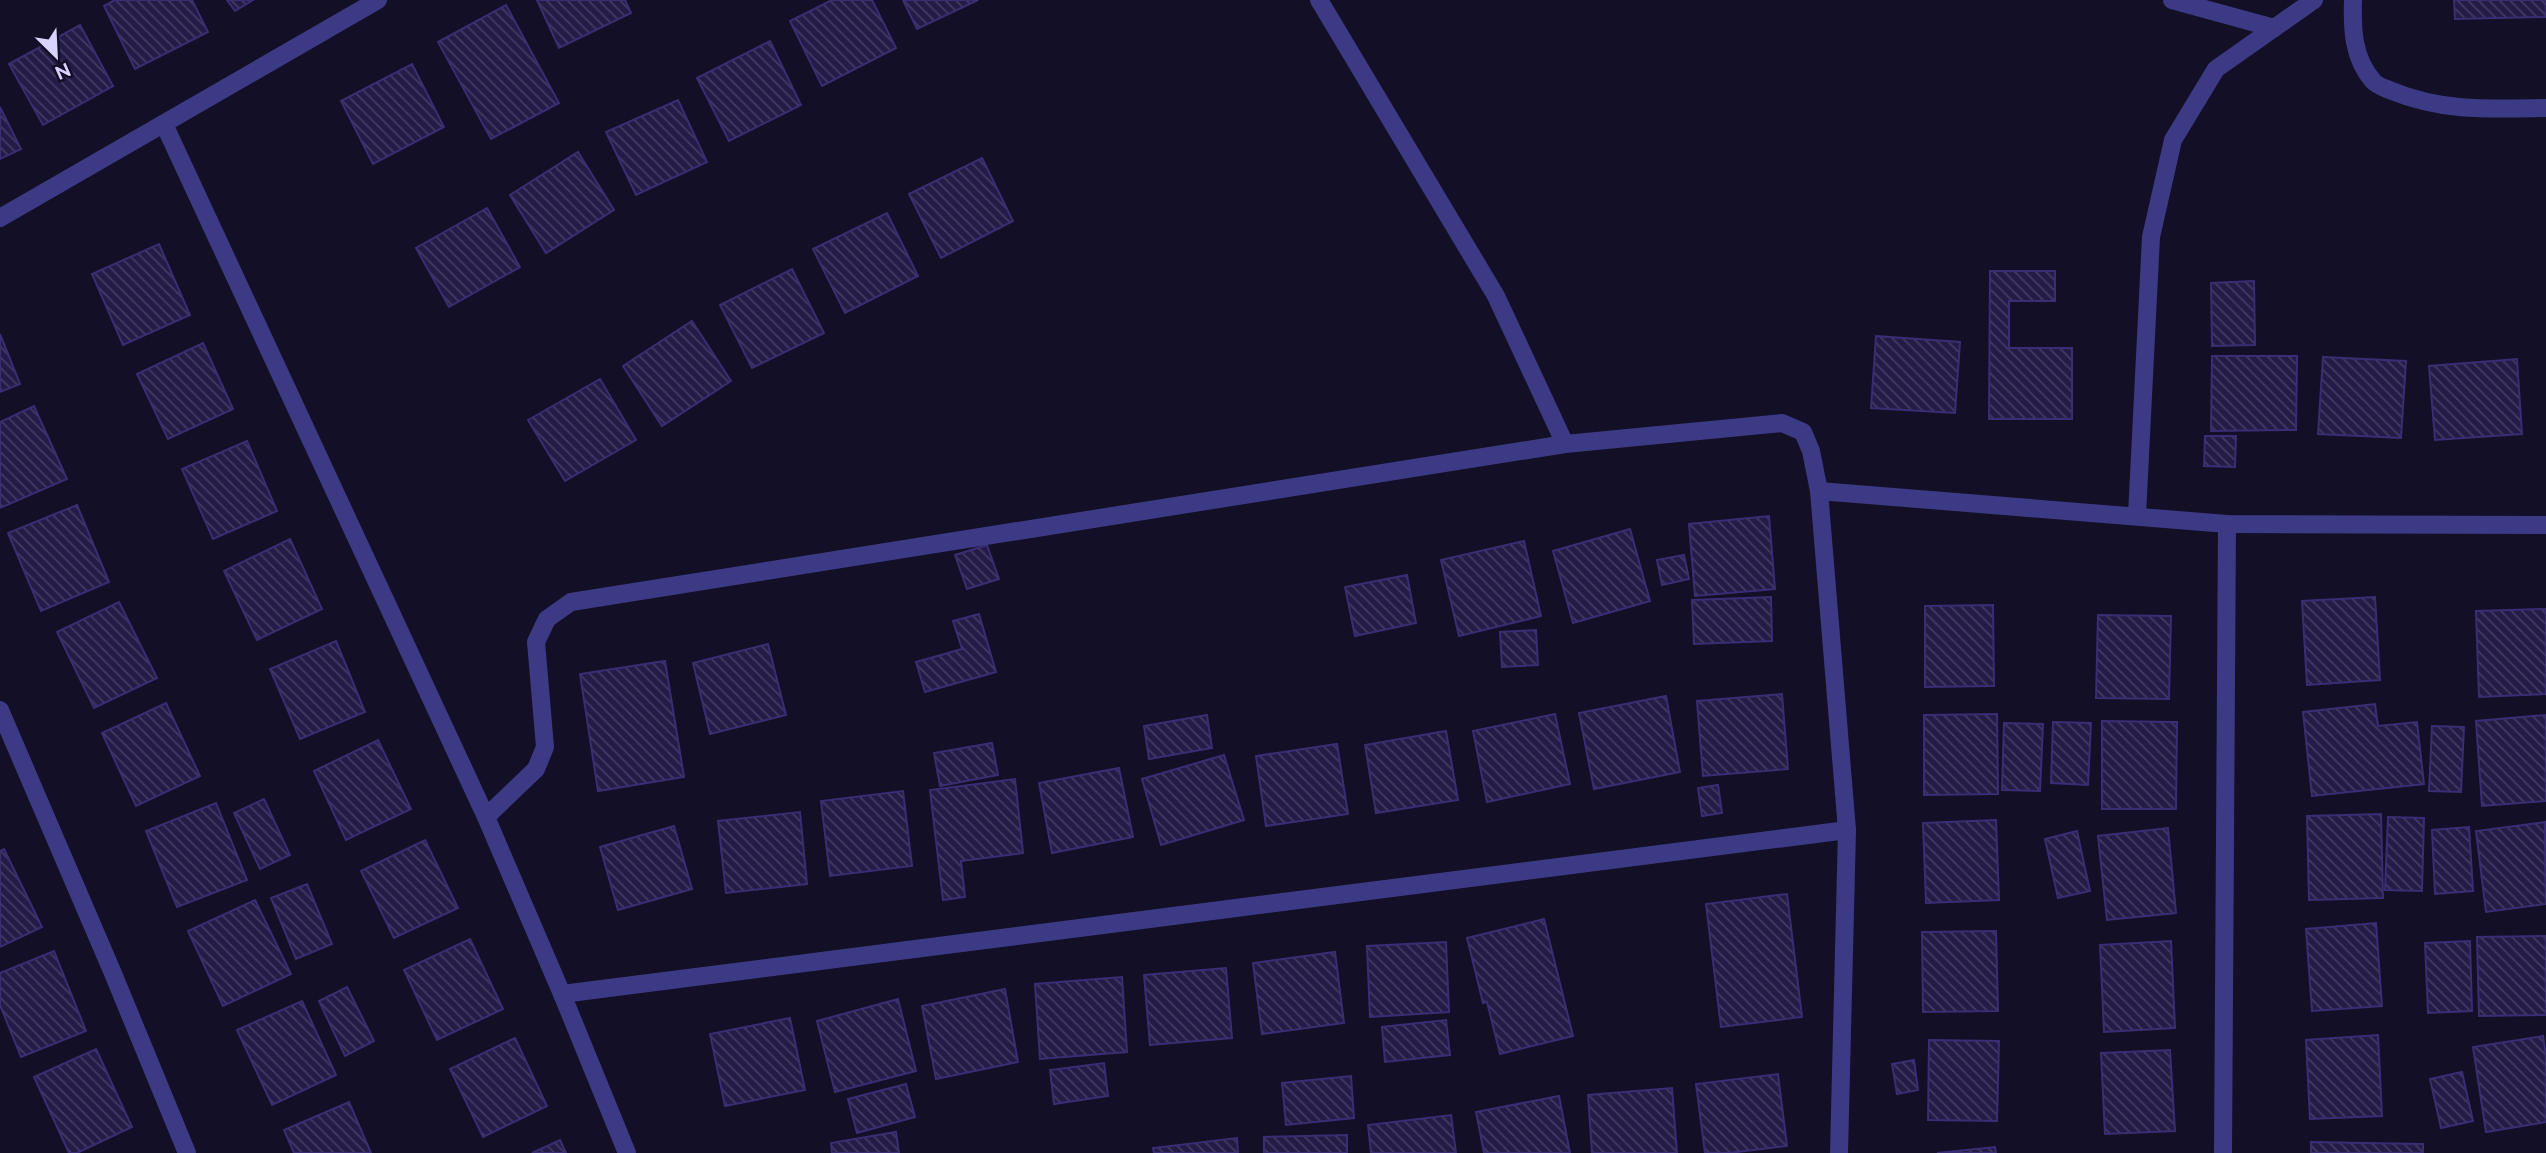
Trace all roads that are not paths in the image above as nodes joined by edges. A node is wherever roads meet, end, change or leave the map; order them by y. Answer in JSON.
{"nodes":[{"id":1,"x":378,"y":0,"type":"edge"},
{"id":2,"x":1319,"y":0,"type":"edge"},
{"id":3,"x":2172,"y":0,"type":"edge"},
{"id":4,"x":2314,"y":0,"type":"edge"},
{"id":5,"x":2353,"y":0,"type":"edge"},
{"id":6,"x":2274,"y":28,"type":"junction"},
{"id":7,"x":2546,"y":108,"type":"edge"},
{"id":8,"x":164,"y":124,"type":"junction"},
{"id":9,"x":0,"y":218,"type":"edge"},
{"id":10,"x":1564,"y":444,"type":"junction"},
{"id":11,"x":1819,"y":491,"type":"junction"},
{"id":12,"x":2137,"y":515,"type":"junction"},
{"id":13,"x":2227,"y":524,"type":"junction"},
{"id":14,"x":2546,"y":525,"type":"edge"},
{"id":15,"x":0,"y":710,"type":"edge"},
{"id":16,"x":486,"y":817,"type":"junction"},
{"id":17,"x":1847,"y":830,"type":"junction"},
{"id":18,"x":562,"y":994,"type":"junction"},
{"id":19,"x":187,"y":1153,"type":"edge"},
{"id":20,"x":627,"y":1153,"type":"edge"},
{"id":21,"x":1839,"y":1153,"type":"edge"},
{"id":22,"x":2223,"y":1153,"type":"edge"}],
"edges":[{"from":1,"to":8,"type":"street"},
{"from":2,"to":10,"type":"street"},
{"from":3,"to":6,"type":"street"},
{"from":4,"to":6,"type":"street"},
{"from":5,"to":7,"type":"street"},
{"from":6,"to":12,"type":"street"},
{"from":8,"to":9,"type":"street"},
{"from":8,"to":16,"type":"street"},
{"from":10,"to":11,"type":"street"},
{"from":10,"to":16,"type":"street"},
{"from":11,"to":12,"type":"street"},
{"from":11,"to":17,"type":"street"},
{"from":12,"to":13,"type":"street"},
{"from":13,"to":14,"type":"street"},
{"from":13,"to":22,"type":"street"},
{"from":15,"to":19,"type":"street"},
{"from":16,"to":18,"type":"street"},
{"from":17,"to":18,"type":"street"},
{"from":17,"to":21,"type":"street"},
{"from":18,"to":20,"type":"street"}]}
